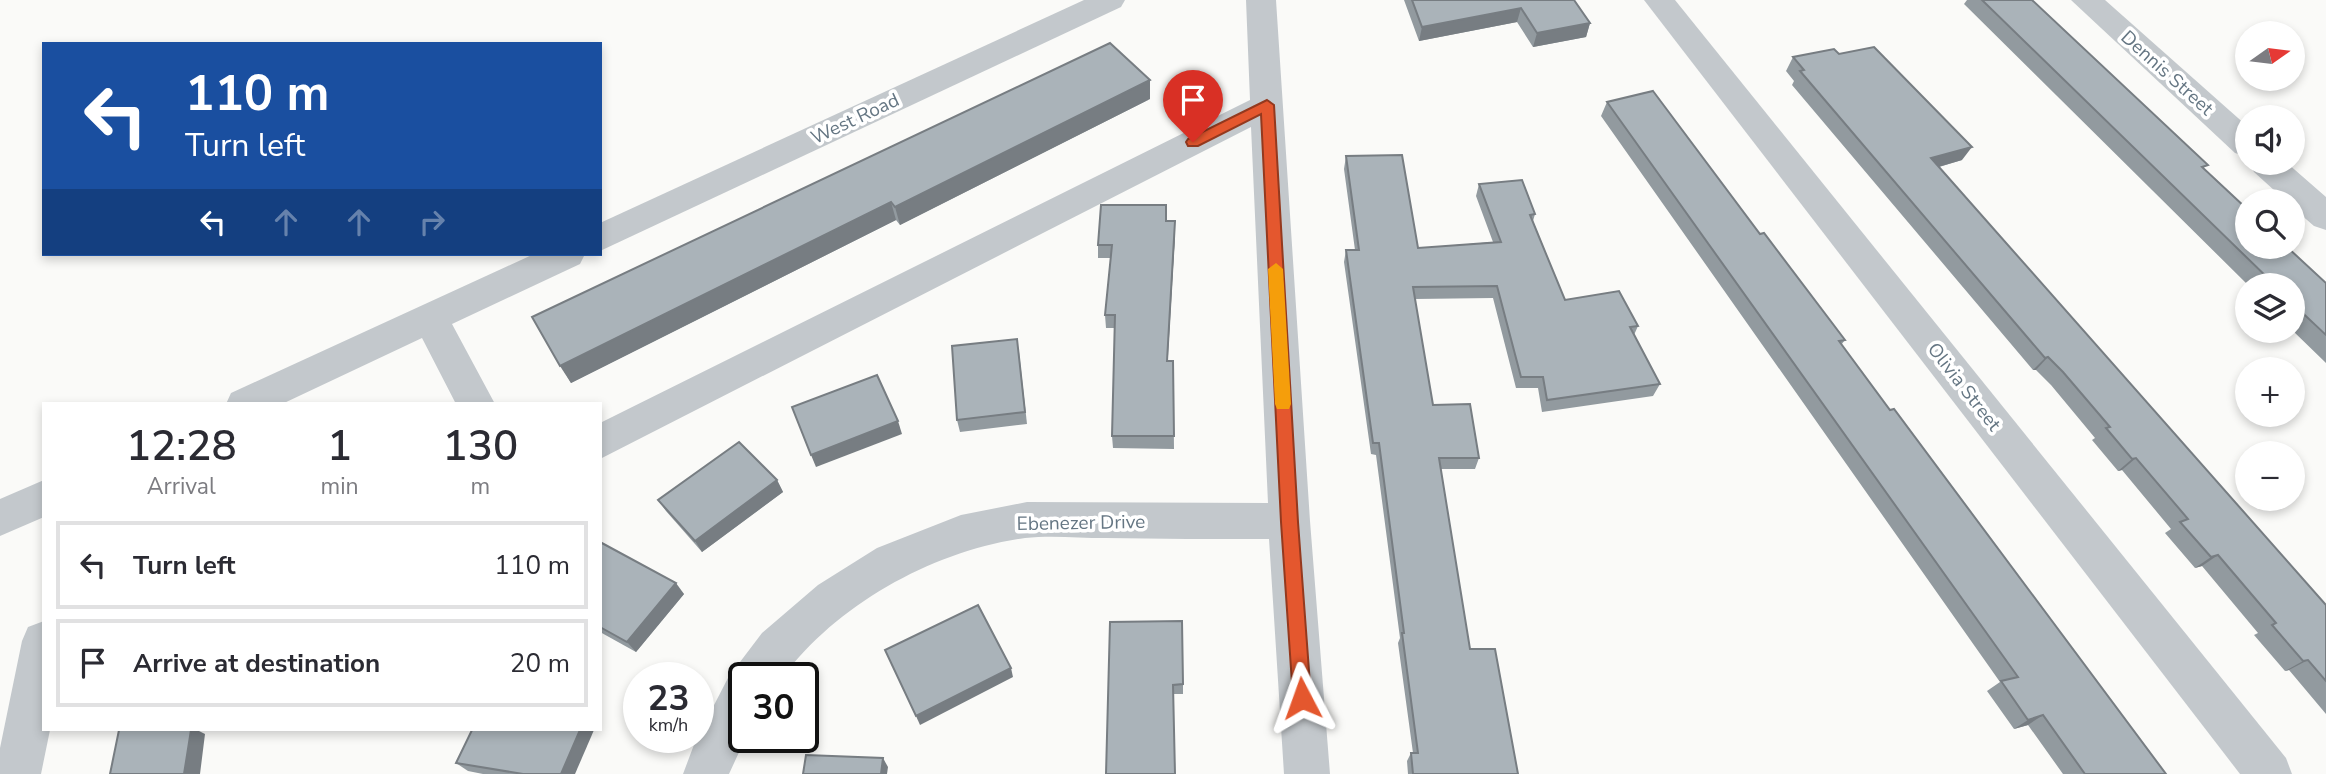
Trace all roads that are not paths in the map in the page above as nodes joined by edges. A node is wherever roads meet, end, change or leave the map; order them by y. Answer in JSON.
{"nodes":[{"id":1,"x":1110,"y":0,"type":"edge"},
{"id":2,"x":1261,"y":0,"type":"edge"},
{"id":3,"x":1658,"y":0,"type":"edge"},
{"id":4,"x":2086,"y":0,"type":"edge"},
{"id":5,"x":1267,"y":105,"type":"junction"},
{"id":6,"x":2235,"y":134,"type":"edge"},
{"id":7,"x":2279,"y":175,"type":"edge"},
{"id":8,"x":2326,"y":217,"type":"edge"},
{"id":9,"x":602,"y":237,"type":"edge"},
{"id":10,"x":563,"y":256,"type":"edge"},
{"id":11,"x":430,"y":318,"type":"junction"},
{"id":12,"x":249,"y":402,"type":"edge"},
{"id":13,"x":475,"y":402,"type":"edge"},
{"id":14,"x":602,"y":441,"type":"edge"},
{"id":15,"x":42,"y":499,"type":"edge"},
{"id":16,"x":0,"y":518,"type":"edge"},
{"id":17,"x":1289,"y":522,"type":"junction"},
{"id":18,"x":42,"y":651,"type":"edge"},
{"id":19,"x":768,"y":662,"type":"edge"},
{"id":20,"x":728,"y":725,"type":"edge"},
{"id":21,"x":18,"y":774,"type":"edge"},
{"id":22,"x":706,"y":774,"type":"edge"},
{"id":23,"x":1307,"y":774,"type":"edge"},
{"id":24,"x":2269,"y":774,"type":"edge"}],
"edges":[{"from":1,"to":9,"type":"street","name":"West Road"},
{"from":2,"to":5,"type":"street"},
{"from":3,"to":24,"type":"street","name":"Olivia Street"},
{"from":4,"to":6,"type":"street","name":"Dennis Street"},
{"from":5,"to":14,"type":"street"},
{"from":5,"to":17,"type":"street"},
{"from":7,"to":8,"type":"street"},
{"from":10,"to":11,"type":"street"},
{"from":11,"to":12,"type":"street"},
{"from":11,"to":13,"type":"street"},
{"from":15,"to":16,"type":"street"},
{"from":17,"to":19,"type":"street","name":"Ebenezer Drive"},
{"from":17,"to":23,"type":"street"},
{"from":18,"to":21,"type":"street"},
{"from":20,"to":22,"type":"street"}]}
